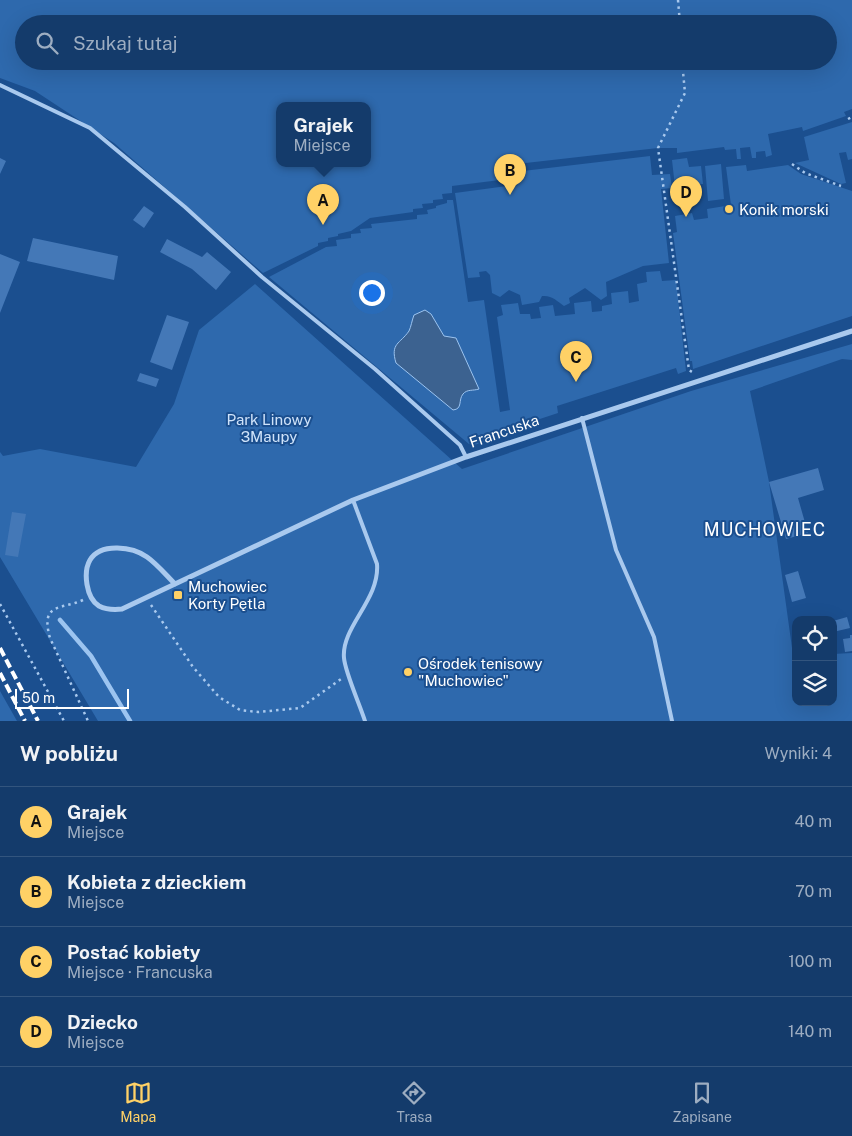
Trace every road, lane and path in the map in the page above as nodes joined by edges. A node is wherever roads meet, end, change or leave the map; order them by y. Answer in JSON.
{"nodes":[{"id":1,"x":678,"y":0,"type":"edge"},
{"id":2,"x":679,"y":15,"type":"edge"},
{"id":3,"x":683,"y":70,"type":"edge"},
{"id":4,"x":0,"y":86,"type":"edge"},
{"id":5,"x":852,"y":117,"type":"edge"},
{"id":6,"x":848,"y":120,"type":"dead end"},
{"id":7,"x":792,"y":164,"type":"dead end"},
{"id":8,"x":841,"y":186,"type":"dead end"},
{"id":9,"x":852,"y":331,"type":"edge"},
{"id":10,"x":689,"y":370,"type":"dead end"},
{"id":11,"x":582,"y":418,"type":"junction"},
{"id":12,"x":466,"y":457,"type":"junction"},
{"id":13,"x":353,"y":500,"type":"junction"},
{"id":14,"x":175,"y":584,"type":"junction"},
{"id":15,"x":91,"y":594,"type":"junction"},
{"id":16,"x":146,"y":597,"type":"junction"},
{"id":17,"x":0,"y":604,"type":"edge"},
{"id":18,"x":350,"y":675,"type":"junction"},
{"id":19,"x":64,"y":721,"type":"edge"},
{"id":20,"x":88,"y":721,"type":"edge"},
{"id":21,"x":365,"y":721,"type":"edge"},
{"id":22,"x":672,"y":721,"type":"edge"}],
"edges":[{"from":1,"to":2,"type":"path"},
{"from":3,"to":10,"type":"path"},
{"from":4,"to":12,"type":"lane"},
{"from":5,"to":6,"type":"path"},
{"from":7,"to":8,"type":"path"},
{"from":9,"to":11,"type":"street","name":"Francuska"},
{"from":11,"to":12,"type":"street","name":"Francuska"},
{"from":11,"to":22,"type":"lane"},
{"from":12,"to":13,"type":"street","name":"Francuska"},
{"from":13,"to":14,"type":"street","name":"Francuska"},
{"from":13,"to":18,"type":"lane"},
{"from":14,"to":15,"type":"street"},
{"from":14,"to":16,"type":"street","name":"Francuska"},
{"from":15,"to":16,"type":"street","name":"Francuska"},
{"from":15,"to":20,"type":"path"},
{"from":16,"to":18,"type":"path"},
{"from":17,"to":19,"type":"path"},
{"from":18,"to":21,"type":"lane"}]}
